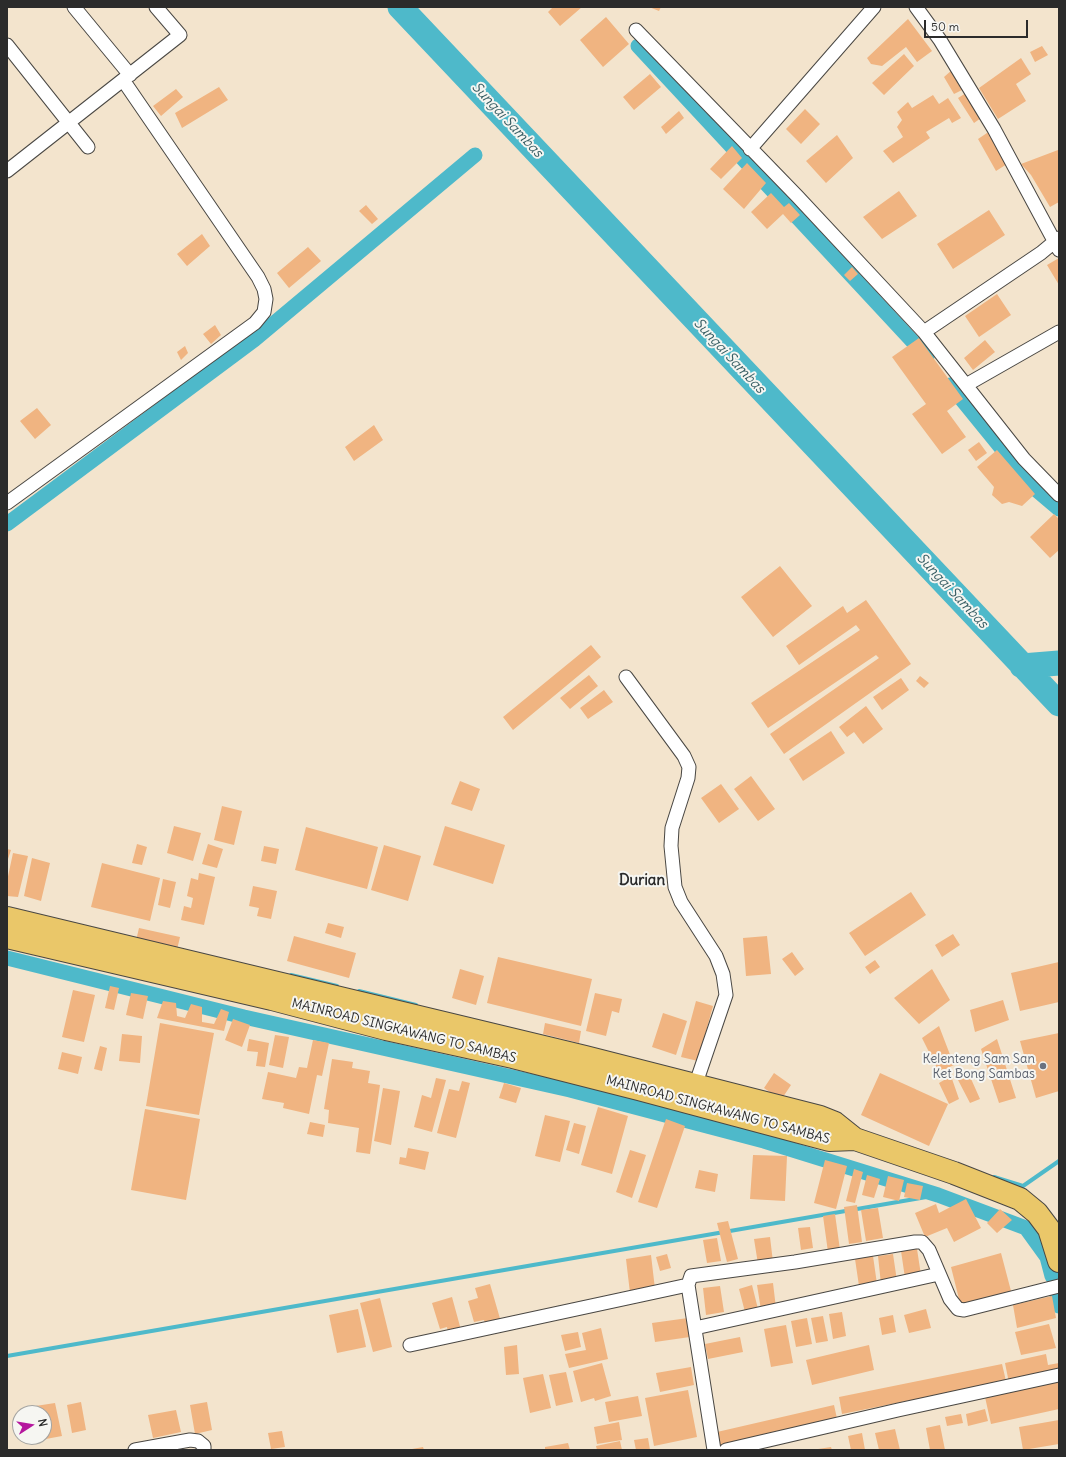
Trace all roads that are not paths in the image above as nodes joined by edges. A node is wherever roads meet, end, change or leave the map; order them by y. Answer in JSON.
{"nodes":[{"id":1,"x":74,"y":7,"type":"edge"},
{"id":2,"x":156,"y":7,"type":"edge"},
{"id":3,"x":874,"y":7,"type":"edge"},
{"id":4,"x":916,"y":7,"type":"edge"},
{"id":5,"x":636,"y":30,"type":"dead end"},
{"id":6,"x":7,"y":45,"type":"edge"},
{"id":7,"x":126,"y":77,"type":"junction"},
{"id":8,"x":69,"y":123,"type":"junction"},
{"id":9,"x":88,"y":147,"type":"dead end"},
{"id":10,"x":750,"y":149,"type":"junction"},
{"id":11,"x":7,"y":172,"type":"edge"},
{"id":12,"x":1057,"y":243,"type":"edge"},
{"id":13,"x":924,"y":332,"type":"junction"},
{"id":14,"x":1059,"y":332,"type":"edge"},
{"id":15,"x":966,"y":385,"type":"junction"},
{"id":16,"x":1059,"y":495,"type":"edge"},
{"id":17,"x":7,"y":503,"type":"edge"},
{"id":18,"x":626,"y":677,"type":"dead end"},
{"id":19,"x":7,"y":918,"type":"edge"},
{"id":20,"x":7,"y":937,"type":"edge"},
{"id":21,"x":390,"y":1020,"type":"junction"},
{"id":22,"x":696,"y":1086,"type":"junction"},
{"id":23,"x":855,"y":1139,"type":"junction"},
{"id":24,"x":1059,"y":1261,"type":"edge"},
{"id":25,"x":939,"y":1274,"type":"junction"},
{"id":26,"x":688,"y":1285,"type":"junction"},
{"id":27,"x":1059,"y":1286,"type":"edge"},
{"id":28,"x":696,"y":1328,"type":"junction"},
{"id":29,"x":410,"y":1345,"type":"dead end"},
{"id":30,"x":1059,"y":1375,"type":"edge"},
{"id":31,"x":135,"y":1450,"type":"edge"},
{"id":32,"x":204,"y":1450,"type":"edge"},
{"id":33,"x":714,"y":1450,"type":"edge"},
{"id":34,"x":726,"y":1450,"type":"edge"}],
"edges":[{"from":1,"to":7,"type":"street"},
{"from":2,"to":7,"type":"street"},
{"from":3,"to":10,"type":"street"},
{"from":4,"to":12,"type":"street"},
{"from":5,"to":10,"type":"street"},
{"from":6,"to":8,"type":"street"},
{"from":7,"to":8,"type":"street"},
{"from":7,"to":17,"type":"street"},
{"from":8,"to":9,"type":"street"},
{"from":8,"to":11,"type":"street"},
{"from":10,"to":13,"type":"street"},
{"from":12,"to":13,"type":"street"},
{"from":13,"to":15,"type":"street"},
{"from":14,"to":15,"type":"street"},
{"from":15,"to":16,"type":"street"},
{"from":18,"to":22,"type":"street"},
{"from":19,"to":21,"type":"highway","name":"MAINROAD SINGKAWANG TO SAMBAS"},
{"from":20,"to":21,"type":"highway","name":"MAINROAD SINGKAWANG TO SAMBAS"},
{"from":21,"to":22,"type":"highway","name":"MAINROAD SINGKAWANG TO SAMBAS"},
{"from":21,"to":23,"type":"highway","name":"MAINROAD SINGKAWANG TO SAMBAS"},
{"from":22,"to":23,"type":"highway","name":"MAINROAD SINGKAWANG TO SAMBAS"},
{"from":23,"to":24,"type":"highway"},
{"from":25,"to":26,"type":"street"},
{"from":25,"to":27,"type":"street"},
{"from":25,"to":28,"type":"street"},
{"from":26,"to":28,"type":"street"},
{"from":26,"to":29,"type":"street"},
{"from":28,"to":33,"type":"street"},
{"from":30,"to":34,"type":"street"},
{"from":31,"to":32,"type":"street"}]}
